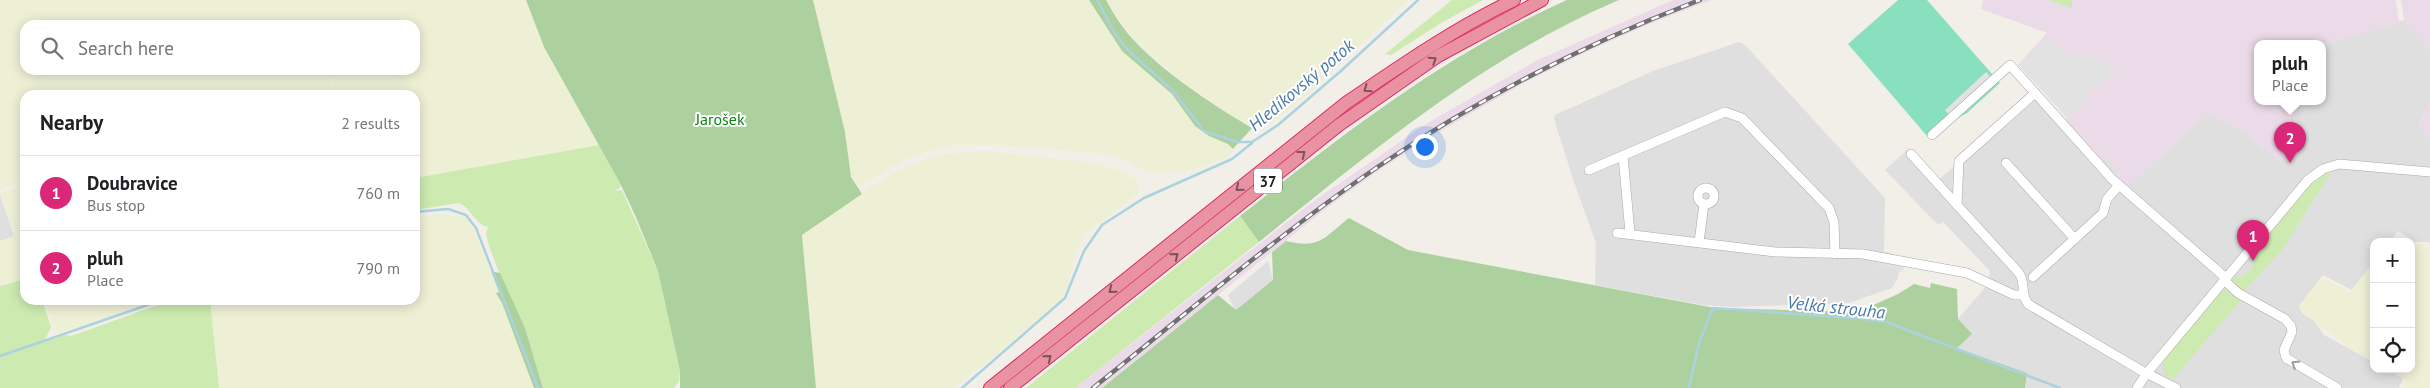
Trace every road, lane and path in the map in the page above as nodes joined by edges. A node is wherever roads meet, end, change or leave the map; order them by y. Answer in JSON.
{"nodes":[{"id":1,"x":1514,"y":0,"type":"edge"},
{"id":2,"x":1542,"y":0,"type":"edge"},
{"id":3,"x":2035,"y":93,"type":"junction"},
{"id":4,"x":1932,"y":136,"type":"dead end"},
{"id":5,"x":1911,"y":154,"type":"dead end"},
{"id":6,"x":1623,"y":156,"type":"junction"},
{"id":7,"x":2006,"y":163,"type":"dead end"},
{"id":8,"x":1589,"y":170,"type":"dead end"},
{"id":9,"x":2430,"y":172,"type":"edge"},
{"id":10,"x":2119,"y":185,"type":"junction"},
{"id":11,"x":1704,"y":204,"type":"dead end"},
{"id":12,"x":1957,"y":205,"type":"junction"},
{"id":13,"x":1617,"y":233,"type":"dead end"},
{"id":14,"x":1630,"y":233,"type":"junction"},
{"id":15,"x":2075,"y":239,"type":"junction"},
{"id":16,"x":1699,"y":242,"type":"junction"},
{"id":17,"x":1835,"y":254,"type":"junction"},
{"id":18,"x":2033,"y":276,"type":"dead end"},
{"id":19,"x":2225,"y":279,"type":"junction"},
{"id":20,"x":2023,"y":295,"type":"junction"},
{"id":21,"x":2146,"y":373,"type":"junction"},
{"id":22,"x":990,"y":388,"type":"edge"},
{"id":23,"x":1010,"y":388,"type":"edge"},
{"id":24,"x":2137,"y":388,"type":"edge"},
{"id":25,"x":2176,"y":388,"type":"edge"},
{"id":26,"x":2337,"y":388,"type":"edge"}],
"edges":[{"from":1,"to":22,"type":"highway","number":"37","one_way":true},
{"from":23,"to":2,"type":"highway","number":"37","one_way":true},
{"from":3,"to":4,"type":"street"},
{"from":3,"to":10,"type":"street"},
{"from":3,"to":12,"type":"street"},
{"from":5,"to":12,"type":"street"},
{"from":6,"to":8,"type":"street"},
{"from":6,"to":14,"type":"street"},
{"from":6,"to":17,"type":"street"},
{"from":7,"to":15,"type":"street"},
{"from":9,"to":19,"type":"street"},
{"from":10,"to":15,"type":"street"},
{"from":10,"to":19,"type":"street"},
{"from":11,"to":16,"type":"street"},
{"from":12,"to":20,"type":"street"},
{"from":13,"to":14,"type":"street"},
{"from":14,"to":16,"type":"street"},
{"from":15,"to":18,"type":"street"},
{"from":16,"to":17,"type":"street"},
{"from":17,"to":20,"type":"street"},
{"from":19,"to":21,"type":"street"},
{"from":26,"to":19,"type":"street","one_way":true},
{"from":20,"to":21,"type":"street"},
{"from":21,"to":24,"type":"street"},
{"from":21,"to":25,"type":"street"}]}
